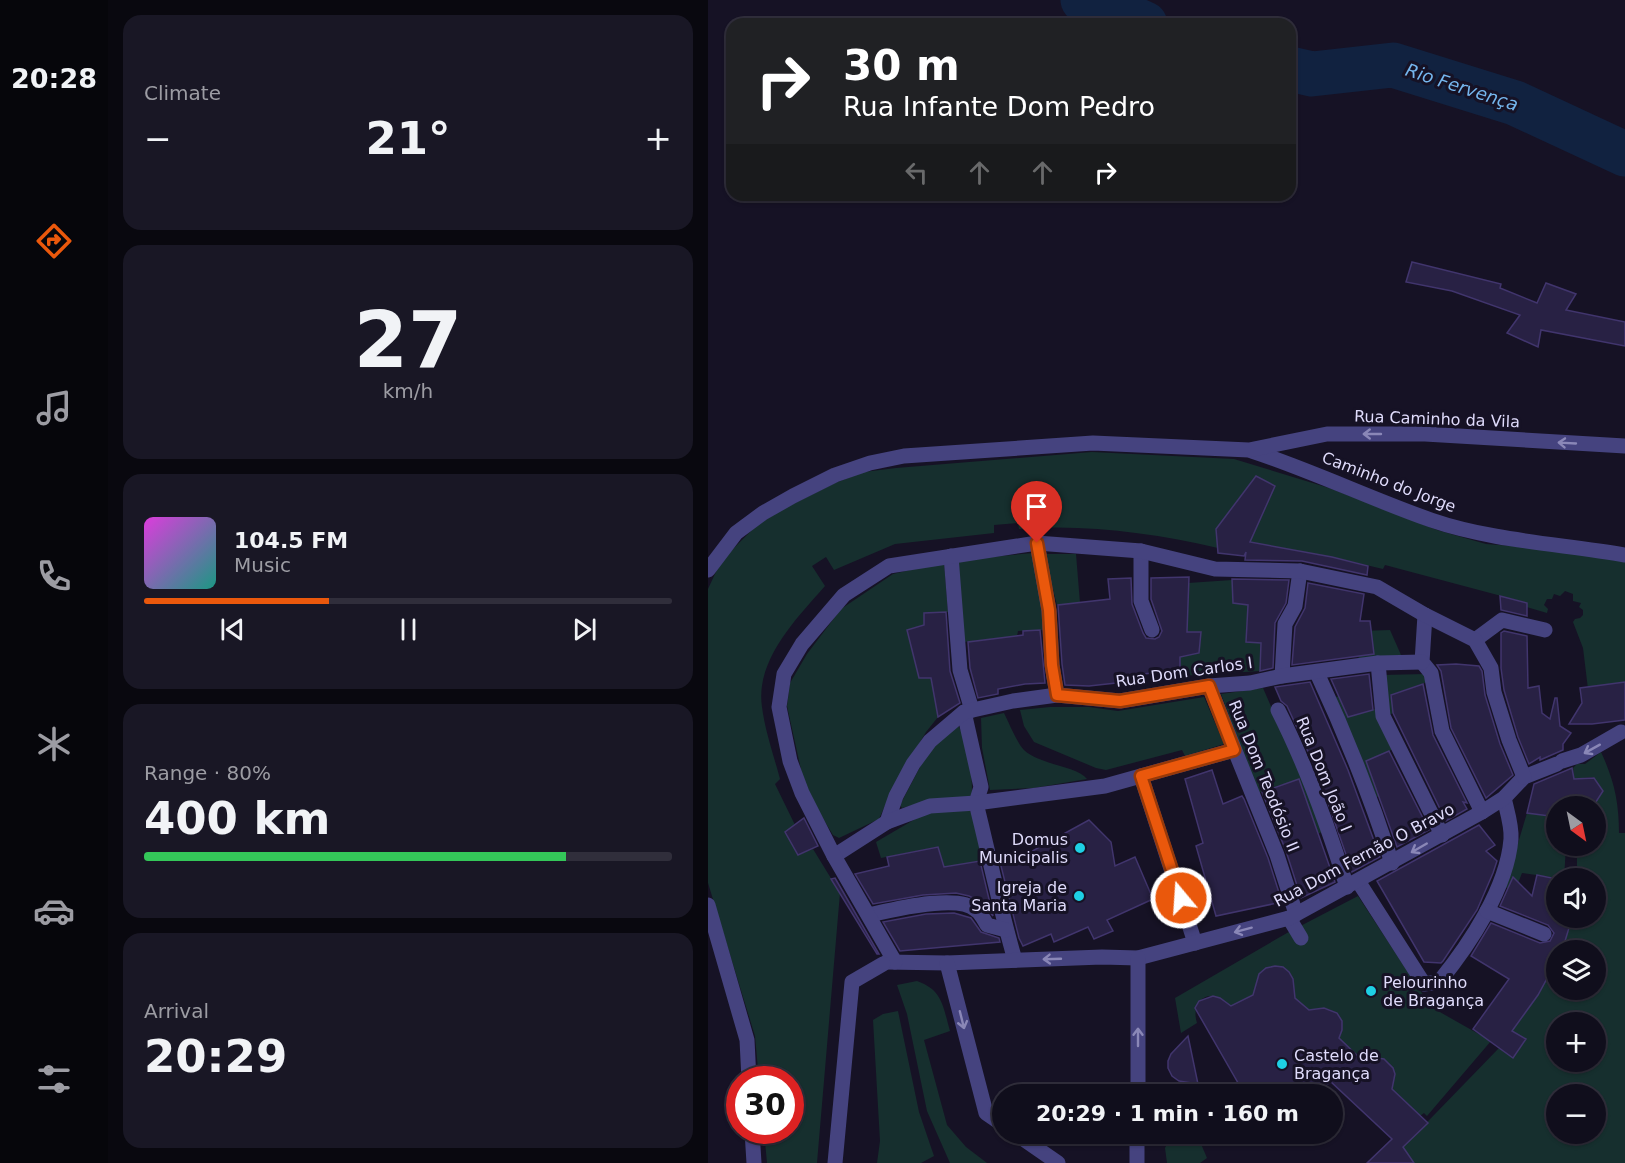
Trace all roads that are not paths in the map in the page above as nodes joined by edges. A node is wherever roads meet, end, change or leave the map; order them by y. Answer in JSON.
{"nodes":[{"id":1,"x":1625,"y":446,"type":"edge"},
{"id":2,"x":1249,"y":450,"type":"junction"},
{"id":3,"x":1037,"y":543,"type":"junction"},
{"id":4,"x":1142,"y":551,"type":"junction"},
{"id":5,"x":1625,"y":555,"type":"edge"},
{"id":6,"x":951,"y":556,"type":"junction"},
{"id":7,"x":708,"y":570,"type":"edge"},
{"id":8,"x":1300,"y":571,"type":"junction"},
{"id":9,"x":1425,"y":615,"type":"junction"},
{"id":10,"x":1152,"y":630,"type":"dead end"},
{"id":11,"x":1545,"y":630,"type":"dead end"},
{"id":12,"x":1474,"y":640,"type":"junction"},
{"id":13,"x":1378,"y":663,"type":"junction"},
{"id":14,"x":1426,"y":668,"type":"junction"},
{"id":15,"x":1317,"y":673,"type":"junction"},
{"id":16,"x":1282,"y":676,"type":"junction"},
{"id":17,"x":1209,"y":686,"type":"junction"},
{"id":18,"x":1057,"y":695,"type":"junction"},
{"id":19,"x":1278,"y":710,"type":"dead end"},
{"id":20,"x":968,"y":711,"type":"junction"},
{"id":21,"x":1621,"y":732,"type":"dead end"},
{"id":22,"x":1234,"y":750,"type":"junction"},
{"id":23,"x":1141,"y":776,"type":"junction"},
{"id":24,"x":1524,"y":777,"type":"junction"},
{"id":25,"x":1504,"y":798,"type":"junction"},
{"id":26,"x":976,"y":803,"type":"junction"},
{"id":27,"x":1482,"y":812,"type":"junction"},
{"id":28,"x":887,"y":822,"type":"junction"},
{"id":29,"x":1442,"y":835,"type":"junction"},
{"id":30,"x":834,"y":856,"type":"junction"},
{"id":31,"x":1392,"y":863,"type":"junction"},
{"id":32,"x":1352,"y":884,"type":"junction"},
{"id":33,"x":708,"y":905,"type":"edge"},
{"id":34,"x":1487,"y":910,"type":"junction"},
{"id":35,"x":869,"y":915,"type":"junction"},
{"id":36,"x":1292,"y":916,"type":"junction"},
{"id":37,"x":1006,"y":930,"type":"junction"},
{"id":38,"x":1544,"y":934,"type":"dead end"},
{"id":39,"x":1301,"y":938,"type":"dead end"},
{"id":40,"x":1195,"y":943,"type":"junction"},
{"id":41,"x":1138,"y":958,"type":"junction"},
{"id":42,"x":1015,"y":960,"type":"junction"},
{"id":43,"x":888,"y":963,"type":"junction"},
{"id":44,"x":947,"y":963,"type":"junction"},
{"id":45,"x":748,"y":1066,"type":"edge"},
{"id":46,"x":1138,"y":1084,"type":"edge"},
{"id":47,"x":992,"y":1117,"type":"edge"},
{"id":48,"x":753,"y":1144,"type":"edge"},
{"id":49,"x":1030,"y":1144,"type":"edge"},
{"id":50,"x":1137,"y":1144,"type":"edge"},
{"id":51,"x":754,"y":1163,"type":"edge"},
{"id":52,"x":835,"y":1163,"type":"edge"},
{"id":53,"x":1058,"y":1163,"type":"edge"},
{"id":54,"x":1137,"y":1163,"type":"edge"}],
"edges":[{"from":1,"to":2,"type":"street","name":"Rua Caminho da Vila","one_way":true},
{"from":2,"to":5,"type":"street","name":"Caminho do Jorge"},
{"from":2,"to":7,"type":"street"},
{"from":3,"to":4,"type":"street"},
{"from":3,"to":6,"type":"street"},
{"from":3,"to":18,"type":"street"},
{"from":4,"to":8,"type":"street"},
{"from":4,"to":10,"type":"street"},
{"from":6,"to":20,"type":"street"},
{"from":6,"to":30,"type":"street"},
{"from":8,"to":9,"type":"street"},
{"from":8,"to":16,"type":"street"},
{"from":9,"to":12,"type":"street"},
{"from":9,"to":14,"type":"street"},
{"from":11,"to":12,"type":"street"},
{"from":12,"to":24,"type":"street"},
{"from":13,"to":14,"type":"street","name":"Rua Dom Carlos I"},
{"from":13,"to":15,"type":"street","name":"Rua Dom Carlos I"},
{"from":13,"to":29,"type":"street"},
{"from":14,"to":27,"type":"street"},
{"from":15,"to":16,"type":"street","name":"Rua Dom Carlos I"},
{"from":15,"to":31,"type":"street"},
{"from":16,"to":17,"type":"street","name":"Rua Dom Carlos I"},
{"from":17,"to":18,"type":"street","name":"Rua Dom Carlos I"},
{"from":17,"to":22,"type":"street","name":"Rua Dom Teodósio II"},
{"from":18,"to":20,"type":"street","name":"Rua Dom Carlos I"},
{"from":19,"to":32,"type":"street","name":"Rua Dom João I"},
{"from":20,"to":26,"type":"street"},
{"from":20,"to":28,"type":"street","name":"Rua Dom Carlos I"},
{"from":21,"to":24,"type":"street","name":"Rua Dom Fernão O Bravo","one_way":true},
{"from":22,"to":23,"type":"street"},
{"from":22,"to":36,"type":"street","name":"Rua Dom Teodósio II"},
{"from":23,"to":26,"type":"street"},
{"from":23,"to":40,"type":"street"},
{"from":24,"to":25,"type":"street","name":"Rua Dom Fernão O Bravo"},
{"from":25,"to":27,"type":"street","name":"Rua Dom Fernão O Bravo"},
{"from":25,"to":34,"type":"street"},
{"from":26,"to":28,"type":"street"},
{"from":26,"to":37,"type":"street"},
{"from":27,"to":29,"type":"street","name":"Rua Dom Fernão O Bravo"},
{"from":28,"to":30,"type":"street"},
{"from":29,"to":31,"type":"street","name":"Rua Dom Fernão O Bravo","one_way":true},
{"from":30,"to":35,"type":"street"},
{"from":31,"to":32,"type":"street","name":"Rua Dom Fernão O Bravo"},
{"from":32,"to":34,"type":"street","name":"Rua Dom João I"},
{"from":32,"to":36,"type":"street","name":"Rua Dom Fernão O Bravo"},
{"from":33,"to":45,"type":"street"},
{"from":34,"to":38,"type":"street"},
{"from":35,"to":37,"type":"street"},
{"from":35,"to":43,"type":"street"},
{"from":36,"to":39,"type":"street","name":"Rua Dom Teodósio II"},
{"from":36,"to":40,"type":"street","name":"Rua Dom Fernão O Bravo","one_way":true},
{"from":37,"to":42,"type":"street"},
{"from":40,"to":41,"type":"street","name":"Rua Dom Fernão O Bravo"},
{"from":41,"to":42,"type":"street","name":"Rua Dom Fernão O Bravo","one_way":true},
{"from":46,"to":41,"type":"street","one_way":true},
{"from":42,"to":44,"type":"street","name":"Rua Dom Fernão O Bravo"},
{"from":43,"to":44,"type":"street","name":"Rua Dom Fernão O Bravo"},
{"from":43,"to":52,"type":"street"},
{"from":44,"to":47,"type":"street","one_way":true},
{"from":48,"to":51,"type":"street"},
{"from":49,"to":53,"type":"street"},
{"from":50,"to":54,"type":"street"}]}
